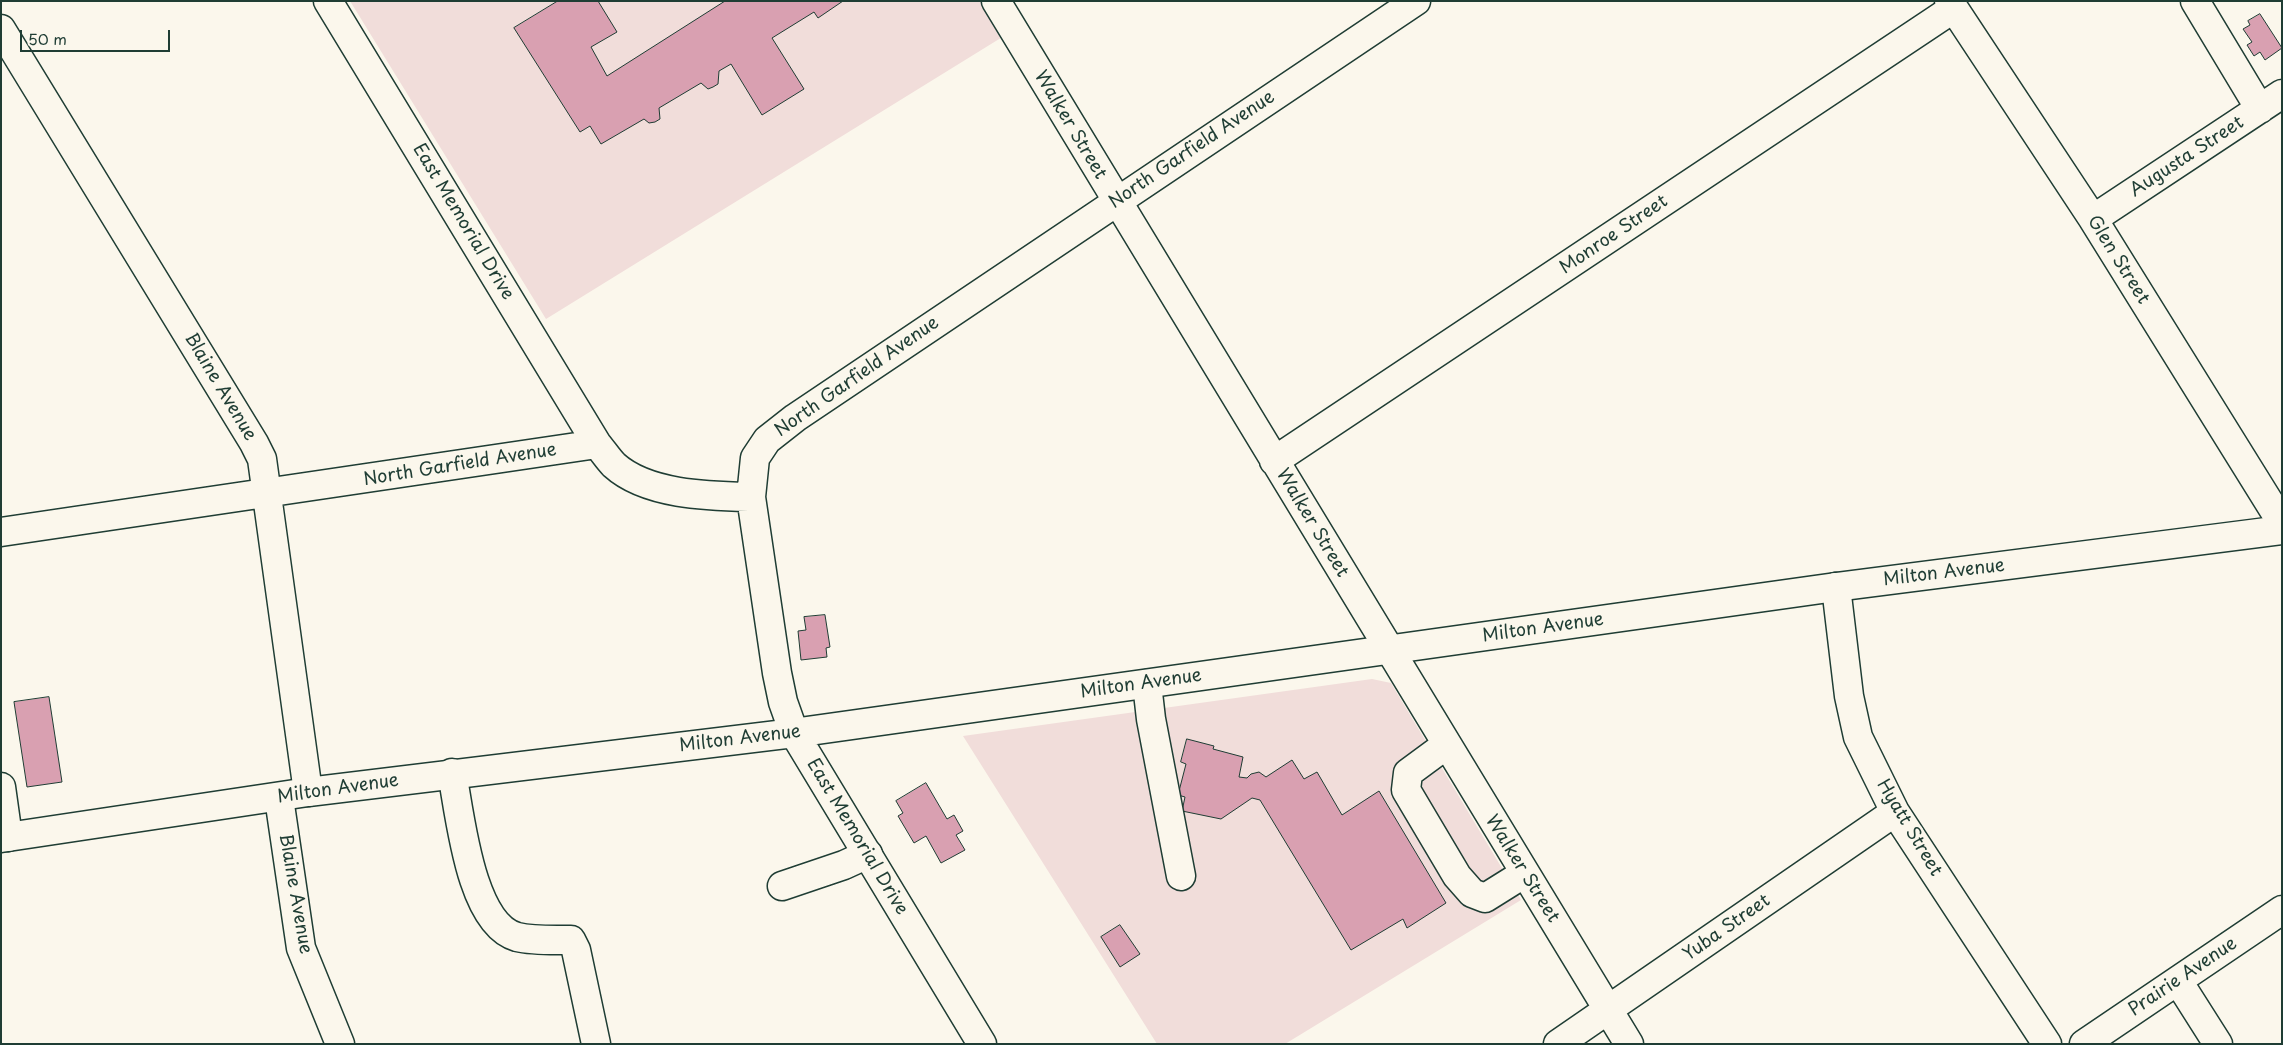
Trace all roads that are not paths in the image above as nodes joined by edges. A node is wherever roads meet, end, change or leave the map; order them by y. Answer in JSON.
{"nodes":[{"id":1,"x":328,"y":1,"type":"edge"},
{"id":2,"x":996,"y":1,"type":"edge"},
{"id":3,"x":1416,"y":1,"type":"edge"},
{"id":4,"x":2195,"y":1,"type":"edge"},
{"id":5,"x":1952,"y":5,"type":"edge"},
{"id":6,"x":1,"y":29,"type":"edge"},
{"id":7,"x":2271,"y":102,"type":"edge"},
{"id":8,"x":1116,"y":201,"type":"junction"},
{"id":9,"x":2093,"y":219,"type":"junction"},
{"id":10,"x":597,"y":444,"type":"junction"},
{"id":11,"x":1274,"y":461,"type":"junction"},
{"id":12,"x":268,"y":494,"type":"junction"},
{"id":13,"x":750,"y":497,"type":"junction"},
{"id":14,"x":2282,"y":523,"type":"edge"},
{"id":15,"x":2282,"y":530,"type":"edge"},
{"id":16,"x":1,"y":532,"type":"edge"},
{"id":17,"x":1836,"y":587,"type":"junction"},
{"id":18,"x":1388,"y":650,"type":"junction"},
{"id":19,"x":1147,"y":684,"type":"junction"},
{"id":20,"x":794,"y":732,"type":"junction"},
{"id":21,"x":1446,"y":745,"type":"junction"},
{"id":22,"x":452,"y":773,"type":"junction"},
{"id":23,"x":1,"y":787,"type":"edge"},
{"id":24,"x":308,"y":792,"type":"junction"},
{"id":25,"x":279,"y":798,"type":"junction"},
{"id":26,"x":1895,"y":812,"type":"junction"},
{"id":27,"x":5,"y":837,"type":"edge"},
{"id":28,"x":868,"y":854,"type":"junction"},
{"id":29,"x":1525,"y":873,"type":"junction"},
{"id":30,"x":1181,"y":876,"type":"dead end"},
{"id":31,"x":782,"y":886,"type":"dead end"},
{"id":32,"x":2282,"y":910,"type":"edge"},
{"id":33,"x":2178,"y":981,"type":"junction"},
{"id":34,"x":1608,"y":1010,"type":"junction"},
{"id":35,"x":340,"y":1044,"type":"edge"},
{"id":36,"x":596,"y":1044,"type":"edge"},
{"id":37,"x":982,"y":1044,"type":"edge"},
{"id":38,"x":1558,"y":1044,"type":"edge"},
{"id":39,"x":1629,"y":1044,"type":"edge"},
{"id":40,"x":2047,"y":1044,"type":"edge"},
{"id":41,"x":2084,"y":1044,"type":"edge"},
{"id":42,"x":2218,"y":1044,"type":"edge"}],
"edges":[{"from":1,"to":10,"type":"street","name":"East Memorial Drive"},
{"from":2,"to":8,"type":"street","name":"Walker Street"},
{"from":3,"to":8,"type":"street","name":"North Garfield Avenue"},
{"from":4,"to":7,"type":"street"},
{"from":5,"to":9,"type":"street","name":"Glen Street"},
{"from":5,"to":11,"type":"street","name":"Monroe Street"},
{"from":6,"to":12,"type":"street","name":"Blaine Avenue"},
{"from":7,"to":9,"type":"street","name":"Augusta Street"},
{"from":8,"to":11,"type":"street","name":"Walker Street"},
{"from":8,"to":13,"type":"street","name":"North Garfield Avenue"},
{"from":9,"to":14,"type":"street","name":"Glen Street"},
{"from":10,"to":12,"type":"street","name":"North Garfield Avenue"},
{"from":10,"to":13,"type":"street"},
{"from":11,"to":18,"type":"street","name":"Walker Street"},
{"from":12,"to":16,"type":"street","name":"North Garfield Avenue"},
{"from":12,"to":24,"type":"street","name":"Blaine Avenue"},
{"from":13,"to":20,"type":"street","name":"East Memorial Drive"},
{"from":15,"to":17,"type":"street","name":"Milton Avenue"},
{"from":17,"to":18,"type":"street","name":"Milton Avenue"},
{"from":17,"to":26,"type":"street","name":"Hyatt Street"},
{"from":18,"to":19,"type":"street","name":"Milton Avenue"},
{"from":18,"to":21,"type":"street","name":"Walker Street"},
{"from":19,"to":20,"type":"street","name":"Milton Avenue"},
{"from":19,"to":30,"type":"street"},
{"from":20,"to":22,"type":"street","name":"Milton Avenue"},
{"from":20,"to":28,"type":"street","name":"East Memorial Drive"},
{"from":21,"to":29,"type":"street","name":"Walker Street"},
{"from":21,"to":29,"type":"street"},
{"from":22,"to":24,"type":"street","name":"Milton Avenue"},
{"from":22,"to":36,"type":"street"},
{"from":23,"to":27,"type":"street"},
{"from":24,"to":25,"type":"street","name":"Milton Avenue"},
{"from":25,"to":27,"type":"street","name":"Milton Avenue"},
{"from":25,"to":35,"type":"street","name":"Blaine Avenue"},
{"from":26,"to":34,"type":"street","name":"Yuba Street"},
{"from":26,"to":40,"type":"street","name":"Hyatt Street"},
{"from":28,"to":31,"type":"street"},
{"from":28,"to":37,"type":"street","name":"East Memorial Drive"},
{"from":29,"to":34,"type":"street","name":"Walker Street"},
{"from":32,"to":33,"type":"street","name":"Prairie Avenue"},
{"from":33,"to":41,"type":"street","name":"Prairie Avenue"},
{"from":33,"to":42,"type":"street"},
{"from":34,"to":38,"type":"street","name":"Yuba Street"},
{"from":34,"to":39,"type":"street","name":"Walker Street"}]}
